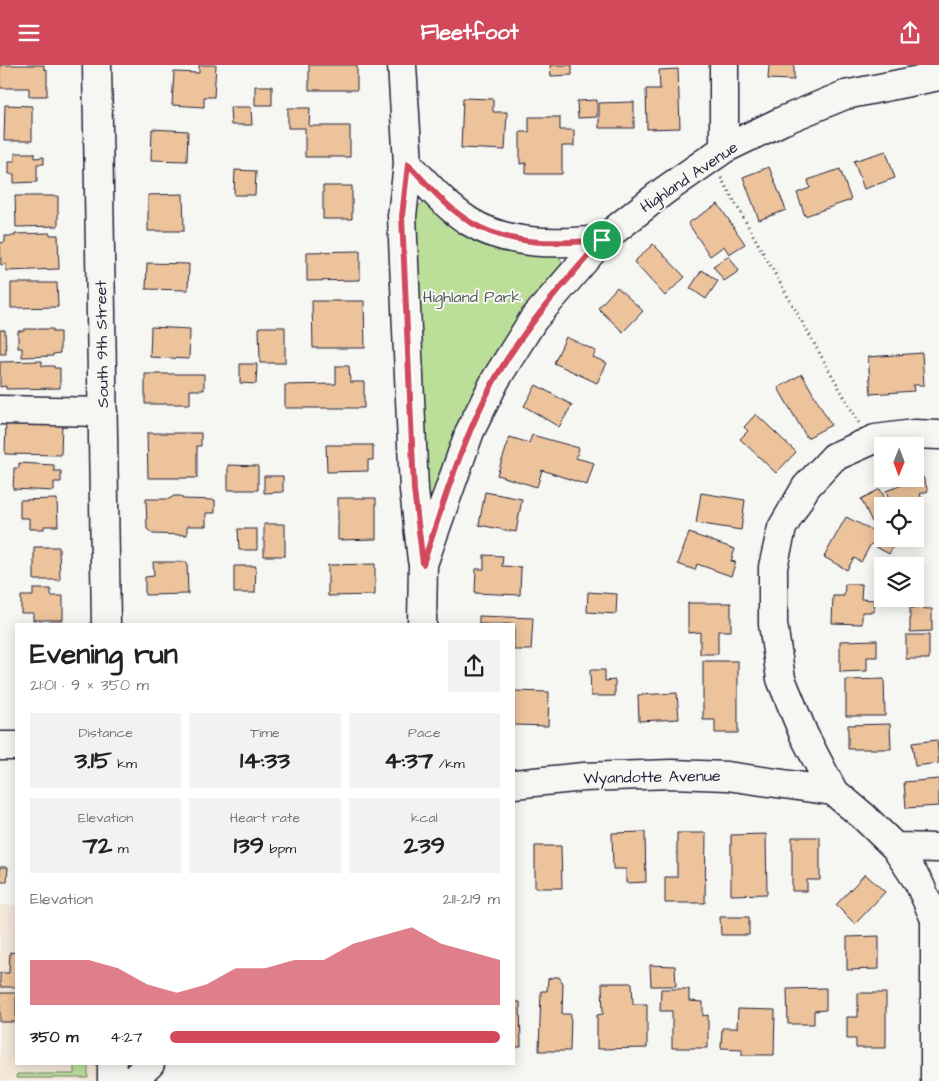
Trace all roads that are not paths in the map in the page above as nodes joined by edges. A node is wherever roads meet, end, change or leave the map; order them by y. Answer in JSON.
{"nodes":[{"id":1,"x":97,"y":65,"type":"edge"},
{"id":2,"x":402,"y":65,"type":"edge"},
{"id":3,"x":724,"y":65,"type":"edge"},
{"id":4,"x":939,"y":76,"type":"edge"},
{"id":5,"x":724,"y":149,"type":"junction"},
{"id":6,"x":408,"y":164,"type":"junction"},
{"id":7,"x":602,"y":240,"type":"junction"},
{"id":8,"x":0,"y":410,"type":"edge"},
{"id":9,"x":103,"y":412,"type":"junction"},
{"id":10,"x":939,"y":435,"type":"edge"},
{"id":11,"x":423,"y":564,"type":"junction"},
{"id":12,"x":106,"y":623,"type":"edge"},
{"id":13,"x":422,"y":623,"type":"edge"},
{"id":14,"x":0,"y":746,"type":"edge"},
{"id":15,"x":15,"y":746,"type":"edge"},
{"id":16,"x":515,"y":784,"type":"edge"},
{"id":17,"x":833,"y":791,"type":"junction"},
{"id":18,"x":895,"y":847,"type":"junction"},
{"id":19,"x":939,"y":848,"type":"edge"},
{"id":20,"x":937,"y":915,"type":"edge"},
{"id":21,"x":112,"y":1065,"type":"edge"},
{"id":22,"x":149,"y":1065,"type":"edge"},
{"id":23,"x":112,"y":1081,"type":"edge"},
{"id":24,"x":132,"y":1081,"type":"edge"},
{"id":25,"x":935,"y":1081,"type":"edge"}],
"edges":[{"from":1,"to":9,"type":"street","name":"South 9th Street"},
{"from":2,"to":6,"type":"street"},
{"from":3,"to":5,"type":"street"},
{"from":4,"to":5,"type":"street","name":"Highland Avenue"},
{"from":5,"to":7,"type":"street","name":"Highland Avenue"},
{"from":6,"to":7,"type":"street"},
{"from":6,"to":11,"type":"street"},
{"from":7,"to":11,"type":"street","name":"Highland Avenue"},
{"from":8,"to":9,"type":"street"},
{"from":9,"to":12,"type":"street","name":"South 9th Street"},
{"from":10,"to":17,"type":"street"},
{"from":11,"to":13,"type":"street","name":"Highland Avenue"},
{"from":14,"to":15,"type":"street"},
{"from":16,"to":17,"type":"street","name":"Wyandotte Avenue"},
{"from":17,"to":18,"type":"street"},
{"from":18,"to":19,"type":"street"},
{"from":18,"to":20,"type":"street"},
{"from":20,"to":25,"type":"street"},
{"from":21,"to":23,"type":"street"},
{"from":22,"to":24,"type":"street"}]}
